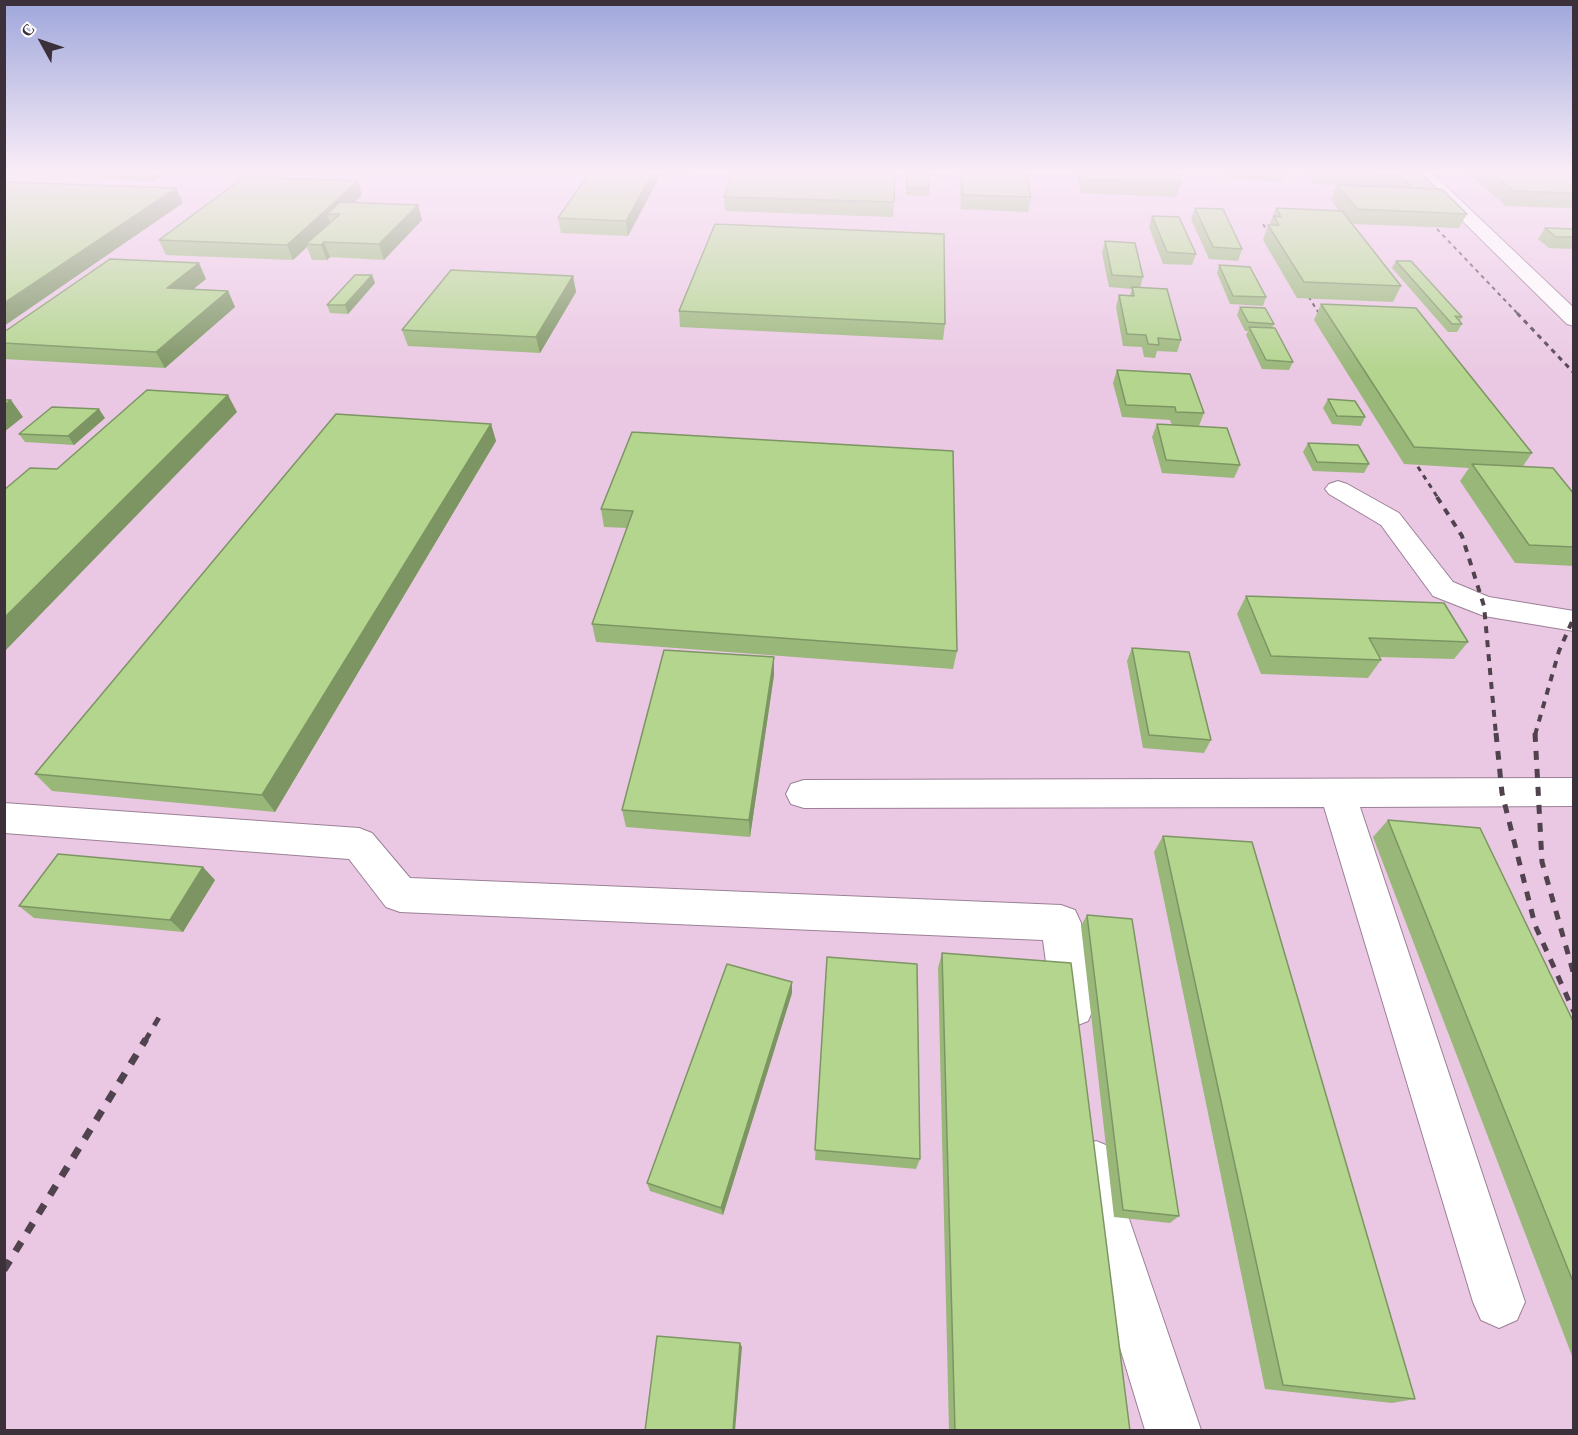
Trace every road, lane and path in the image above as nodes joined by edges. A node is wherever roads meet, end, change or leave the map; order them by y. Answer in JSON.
{"nodes":[{"id":1,"x":1491,"y":239,"type":"edge"},
{"id":2,"x":1574,"y":320,"type":"edge"},
{"id":3,"x":1338,"y":489,"type":"dead end"},
{"id":4,"x":1574,"y":621,"type":"edge"},
{"id":5,"x":1574,"y":792,"type":"edge"},
{"id":6,"x":1338,"y":793,"type":"junction"},
{"id":7,"x":804,"y":794,"type":"dead end"},
{"id":8,"x":4,"y":818,"type":"edge"},
{"id":9,"x":1077,"y":1038,"type":"edge"},
{"id":10,"x":1091,"y":1130,"type":"edge"},
{"id":11,"x":1499,"y":1302,"type":"dead end"},
{"id":12,"x":1173,"y":1431,"type":"edge"}],
"edges":[{"from":1,"to":2,"type":"street"},
{"from":3,"to":4,"type":"street"},
{"from":5,"to":6,"type":"street"},
{"from":6,"to":7,"type":"street"},
{"from":6,"to":11,"type":"street"},
{"from":8,"to":9,"type":"street"},
{"from":10,"to":12,"type":"street"}]}
